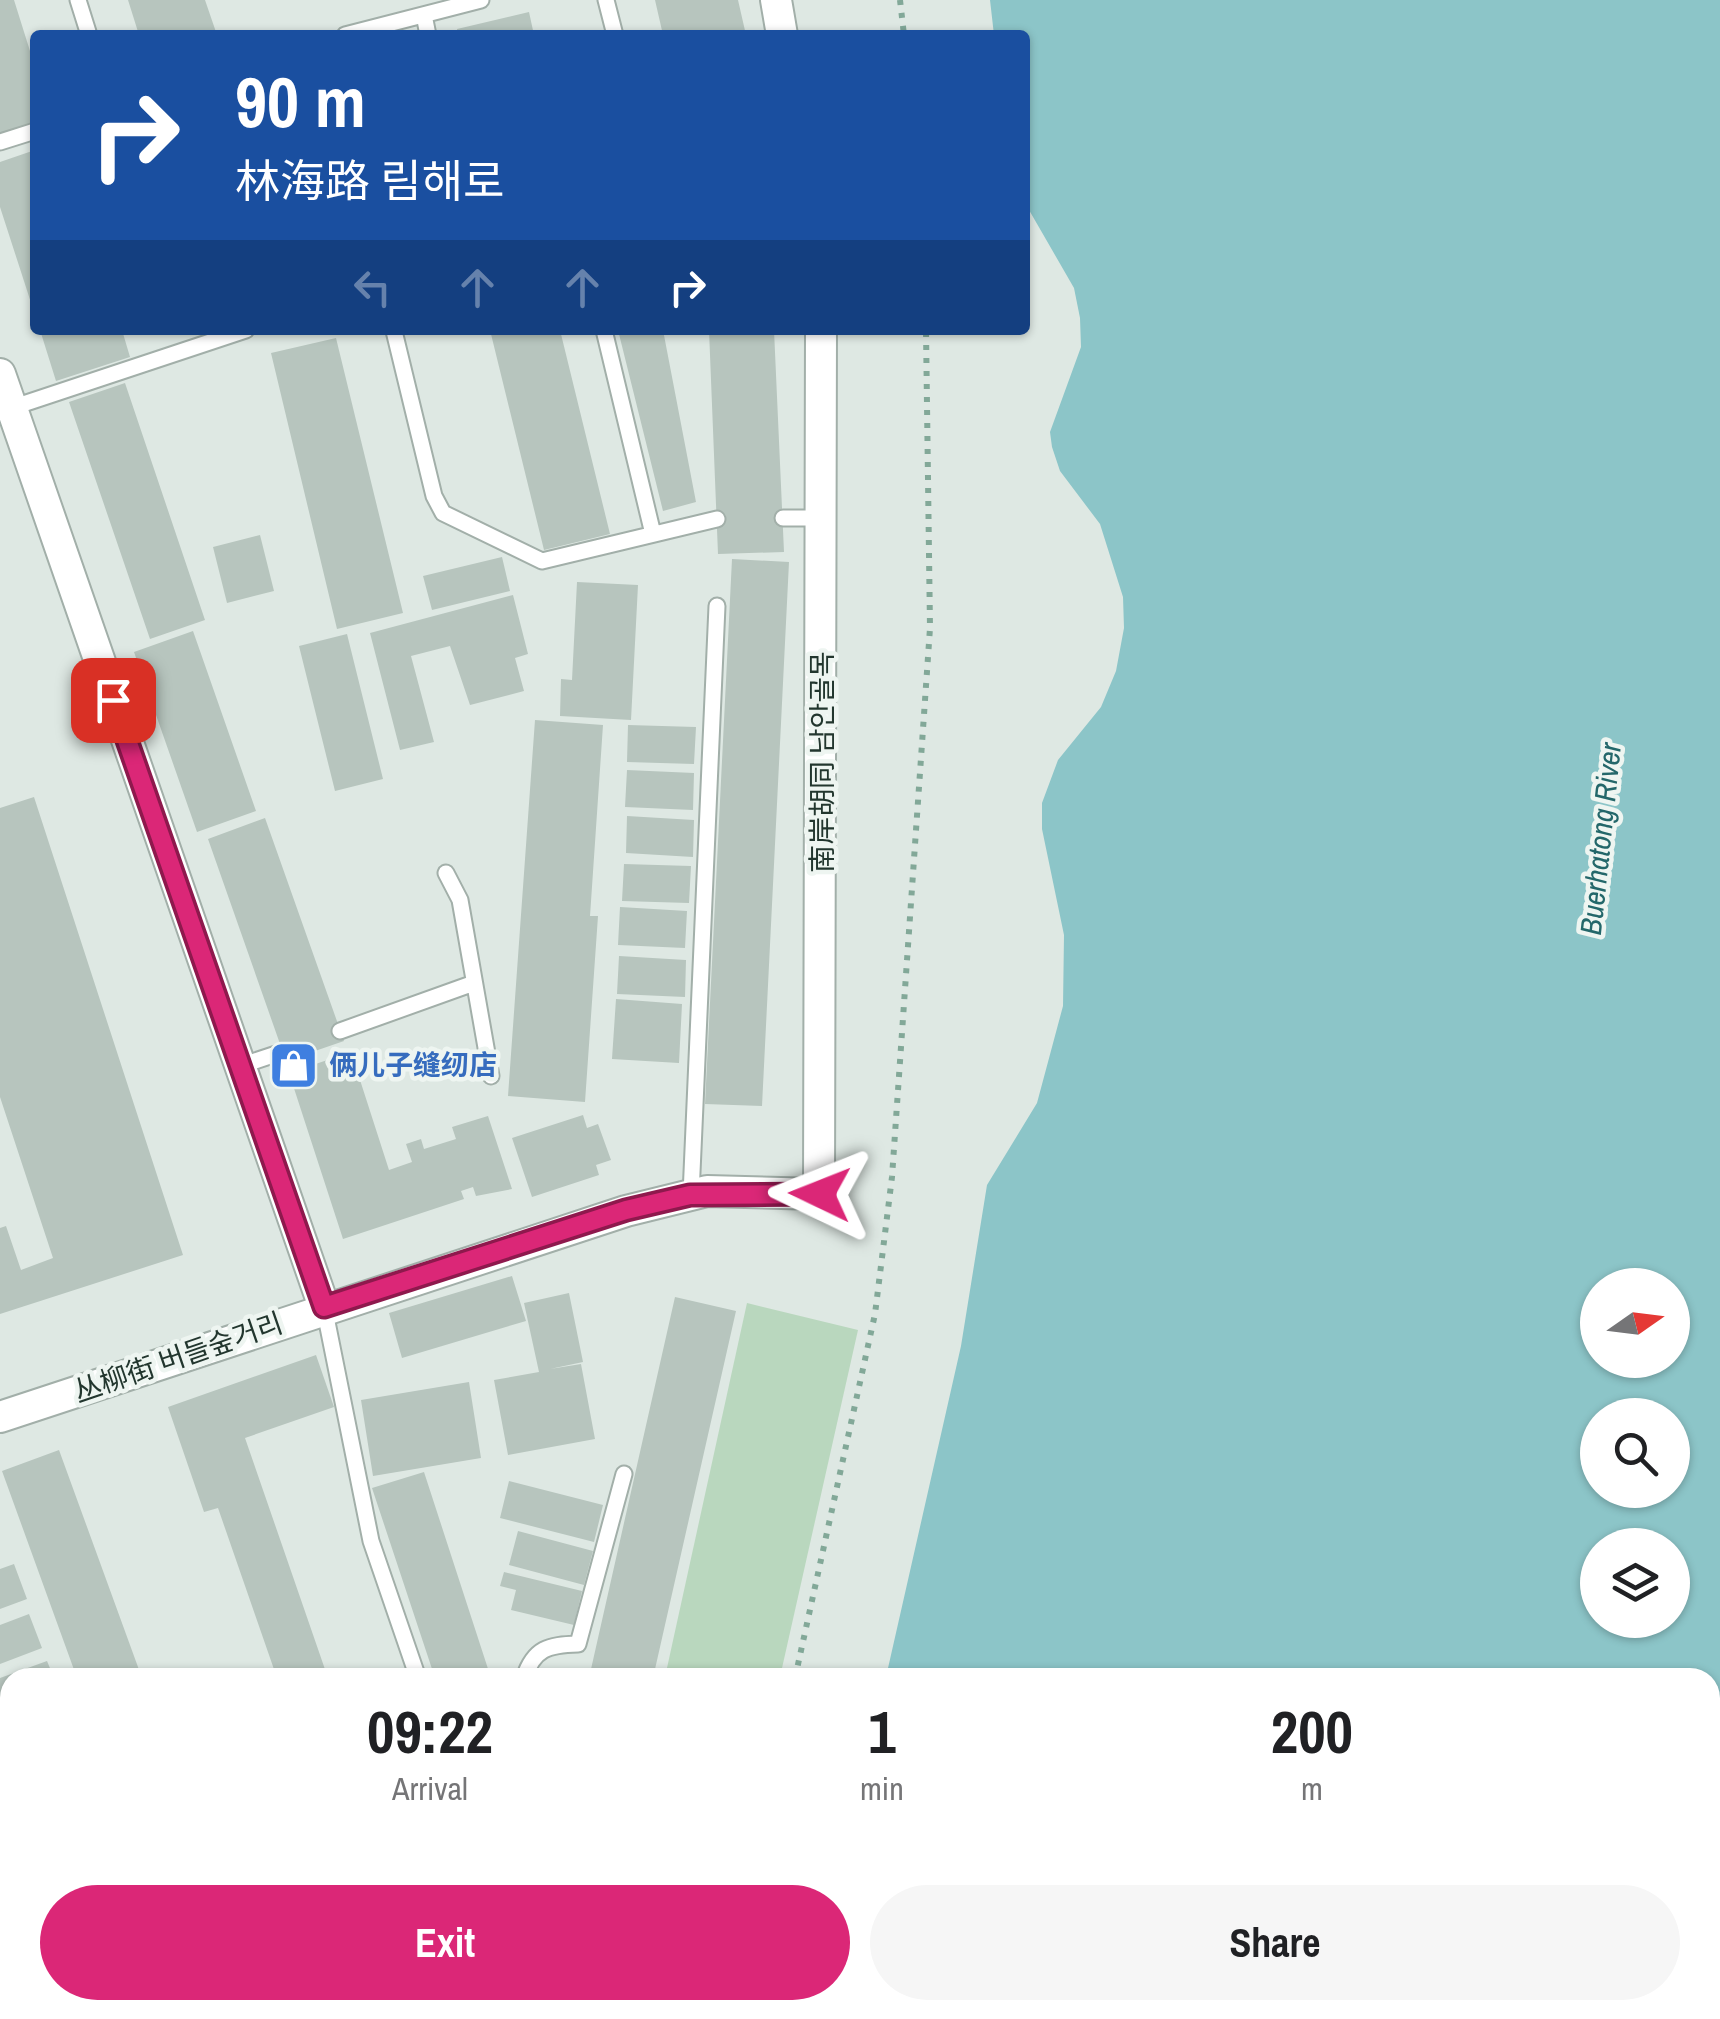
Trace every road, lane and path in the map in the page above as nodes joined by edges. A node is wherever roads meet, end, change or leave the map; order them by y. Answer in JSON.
{"nodes":[{"id":1,"x":78,"y":0,"type":"edge"},
{"id":2,"x":482,"y":0,"type":"edge"},
{"id":3,"x":606,"y":0,"type":"edge"},
{"id":4,"x":776,"y":0,"type":"edge"},
{"id":5,"x":900,"y":0,"type":"edge"},
{"id":6,"x":424,"y":15,"type":"junction"},
{"id":7,"x":87,"y":30,"type":"edge"},
{"id":8,"x":365,"y":30,"type":"edge"},
{"id":9,"x":427,"y":30,"type":"edge"},
{"id":10,"x":614,"y":30,"type":"edge"},
{"id":11,"x":781,"y":30,"type":"edge"},
{"id":12,"x":903,"y":30,"type":"edge"},
{"id":13,"x":30,"y":133,"type":"edge"},
{"id":14,"x":0,"y":142,"type":"edge"},
{"id":15,"x":231,"y":335,"type":"edge"},
{"id":16,"x":396,"y":335,"type":"edge"},
{"id":17,"x":605,"y":335,"type":"edge"},
{"id":18,"x":820,"y":335,"type":"edge"},
{"id":19,"x":926,"y":335,"type":"edge"},
{"id":20,"x":0,"y":374,"type":"edge"},
{"id":21,"x":11,"y":408,"type":"junction"},
{"id":22,"x":782,"y":518,"type":"dead end"},
{"id":23,"x":823,"y":518,"type":"junction"},
{"id":24,"x":717,"y":520,"type":"dead end"},
{"id":25,"x":653,"y":534,"type":"junction"},
{"id":26,"x":717,"y":606,"type":"dead end"},
{"id":27,"x":446,"y":873,"type":"dead end"},
{"id":28,"x":474,"y":983,"type":"junction"},
{"id":29,"x":340,"y":1030,"type":"dead end"},
{"id":30,"x":282,"y":1052,"type":"dead end"},
{"id":31,"x":240,"y":1066,"type":"junction"},
{"id":32,"x":490,"y":1076,"type":"dead end"},
{"id":33,"x":820,"y":1194,"type":"joint"},
{"id":34,"x":690,"y":1195,"type":"junction"},
{"id":35,"x":324,"y":1307,"type":"junction"},
{"id":36,"x":0,"y":1417,"type":"edge"},
{"id":37,"x":624,"y":1474,"type":"dead end"},
{"id":38,"x":415,"y":1668,"type":"edge"},
{"id":39,"x":527,"y":1668,"type":"edge"},
{"id":40,"x":797,"y":1668,"type":"edge"}],
"edges":[{"from":1,"to":7,"type":"lane"},
{"from":2,"to":6,"type":"lane"},
{"from":3,"to":10,"type":"lane"},
{"from":4,"to":11,"type":"street"},
{"from":5,"to":12,"type":"path"},
{"from":6,"to":8,"type":"lane"},
{"from":6,"to":9,"type":"lane"},
{"from":13,"to":14,"type":"lane"},
{"from":15,"to":21,"type":"lane"},
{"from":16,"to":25,"type":"lane"},
{"from":17,"to":25,"type":"lane"},
{"from":18,"to":23,"type":"street","name":"南岸胡同 남안골목"},
{"from":19,"to":40,"type":"path"},
{"from":20,"to":21,"type":"street"},
{"from":21,"to":31,"type":"street"},
{"from":22,"to":23,"type":"lane"},
{"from":23,"to":33,"type":"street","name":"南岸胡同 남안골목"},
{"from":24,"to":25,"type":"lane"},
{"from":26,"to":34,"type":"lane"},
{"from":27,"to":28,"type":"lane"},
{"from":28,"to":29,"type":"lane"},
{"from":28,"to":32,"type":"lane"},
{"from":30,"to":31,"type":"lane"},
{"from":31,"to":35,"type":"street"},
{"from":33,"to":34,"type":"street","name":"丛柳街 버들숲거리"},
{"from":34,"to":35,"type":"street","name":"丛柳街 버들숲거리"},
{"from":35,"to":36,"type":"street","name":"丛柳街 버들숲거리"},
{"from":35,"to":38,"type":"lane"},
{"from":37,"to":39,"type":"lane"}]}
